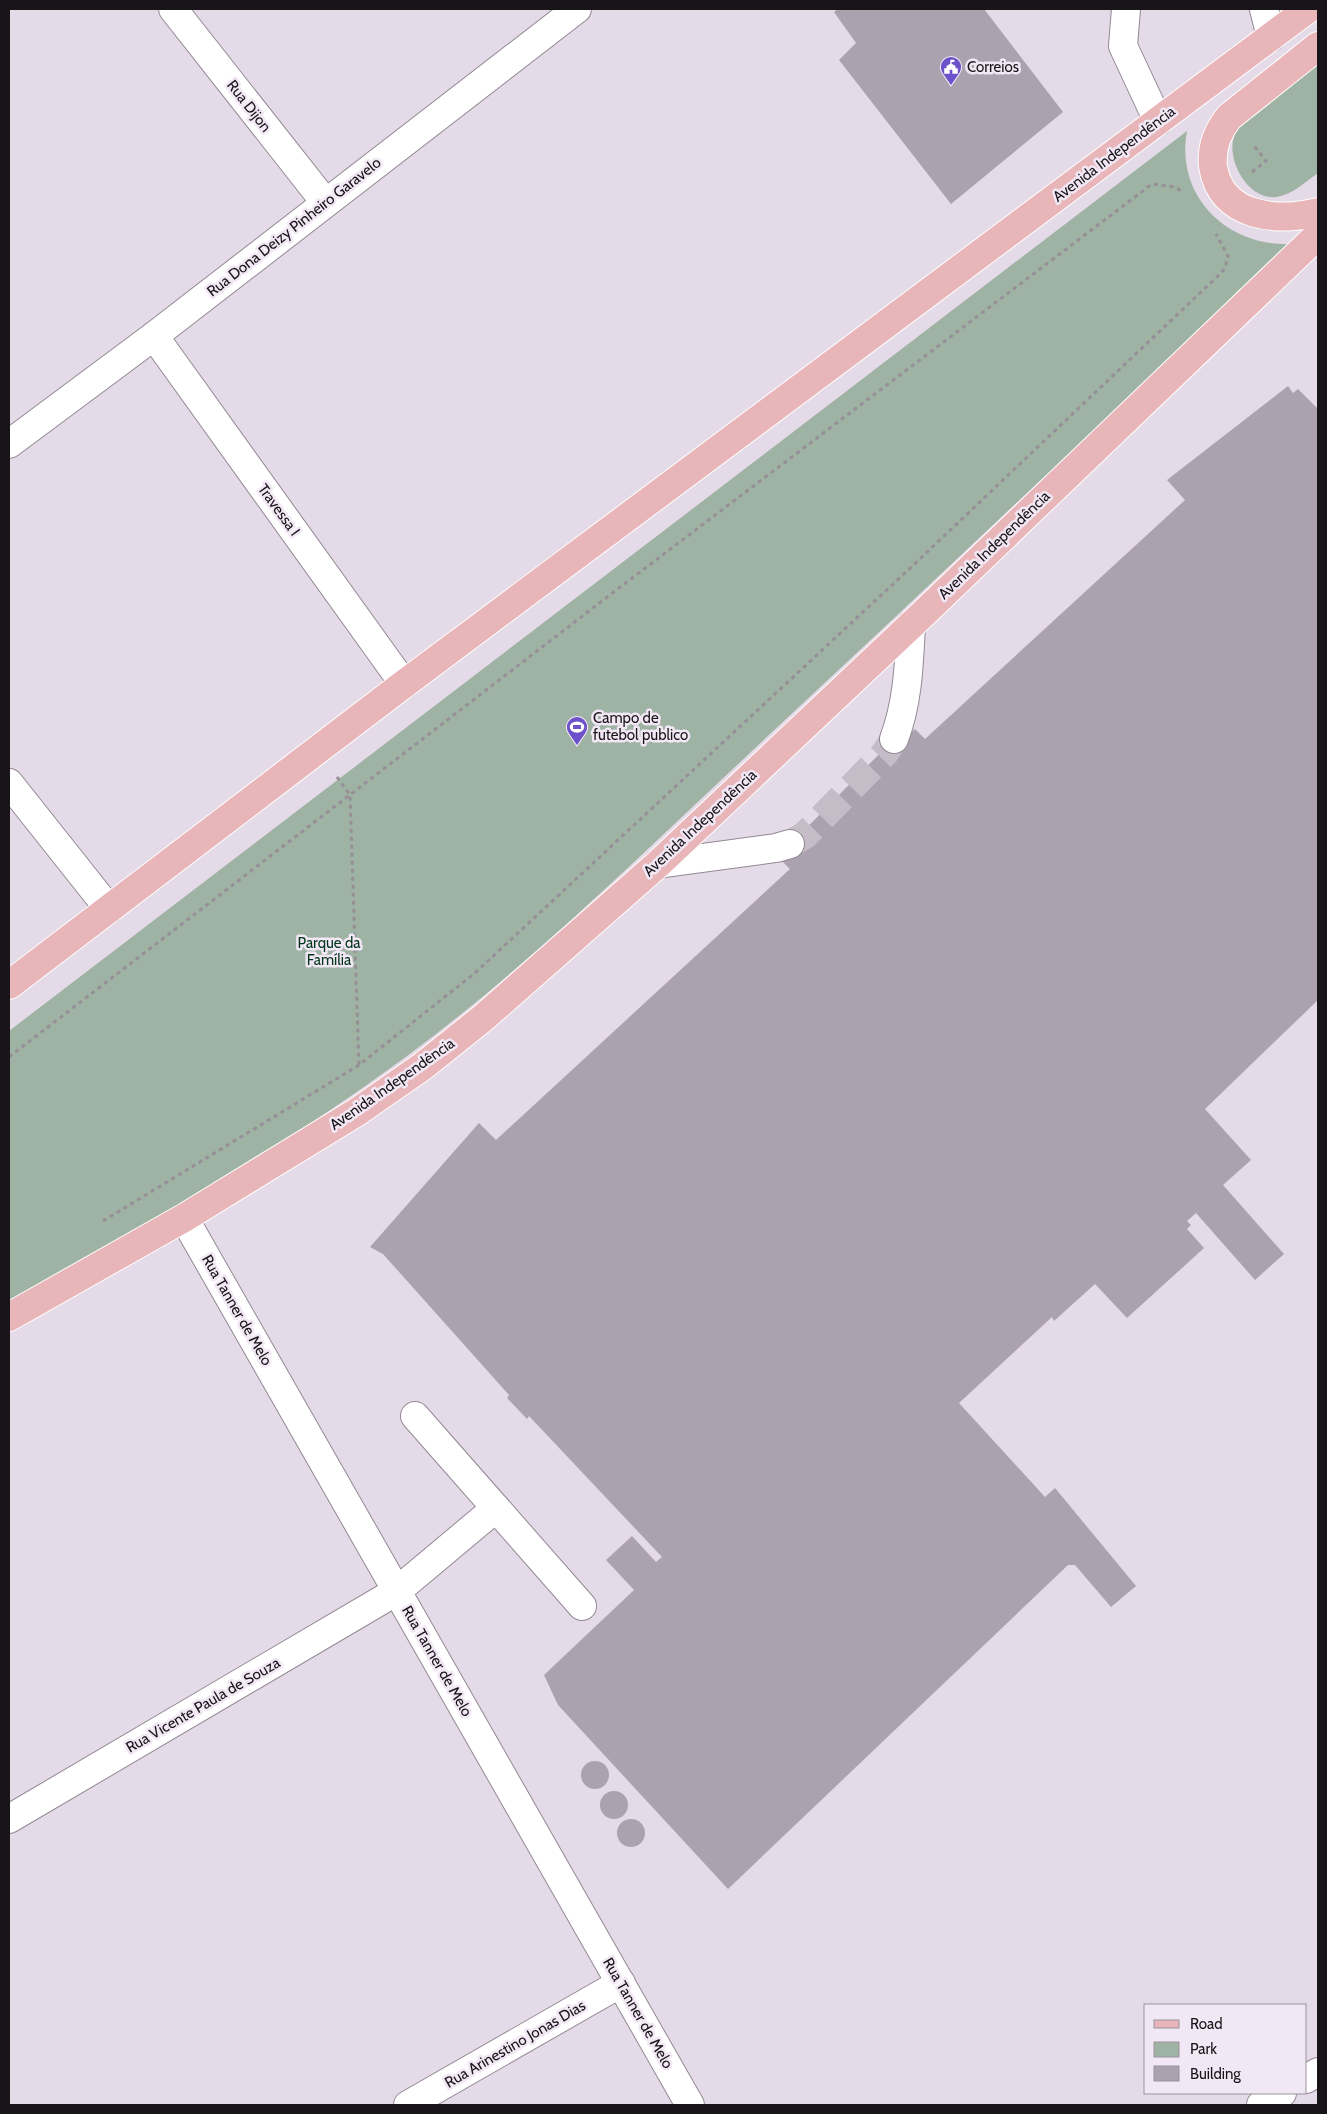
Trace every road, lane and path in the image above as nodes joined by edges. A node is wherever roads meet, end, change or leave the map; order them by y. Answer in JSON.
{"nodes":[{"id":1,"x":173,"y":9,"type":"edge"},
{"id":2,"x":577,"y":9,"type":"edge"},
{"id":3,"x":1126,"y":9,"type":"edge"},
{"id":4,"x":1264,"y":9,"type":"edge"},
{"id":5,"x":1308,"y":9,"type":"edge"},
{"id":6,"x":1271,"y":37,"type":"junction"},
{"id":7,"x":1318,"y":46,"type":"edge"},
{"id":8,"x":1158,"y":121,"type":"junction"},
{"id":9,"x":1256,"y":138,"type":"dead end"},
{"id":10,"x":1187,"y":195,"type":"dead end"},
{"id":11,"x":1225,"y":195,"type":"junction"},
{"id":12,"x":325,"y":202,"type":"junction"},
{"id":13,"x":1318,"y":212,"type":"edge"},
{"id":14,"x":1318,"y":235,"type":"edge"},
{"id":15,"x":154,"y":336,"type":"junction"},
{"id":16,"x":9,"y":444,"type":"edge"},
{"id":17,"x":911,"y":625,"type":"junction"},
{"id":18,"x":404,"y":684,"type":"junction"},
{"id":19,"x":894,"y":739,"type":"tunnel mouth"},
{"id":20,"x":318,"y":750,"type":"junction"},
{"id":21,"x":9,"y":783,"type":"edge"},
{"id":22,"x":350,"y":795,"type":"junction"},
{"id":23,"x":790,"y":844,"type":"tunnel mouth"},
{"id":24,"x":658,"y":864,"type":"junction"},
{"id":25,"x":109,"y":909,"type":"junction"},
{"id":26,"x":9,"y":985,"type":"edge"},
{"id":27,"x":9,"y":1057,"type":"edge"},
{"id":28,"x":359,"y":1065,"type":"junction"},
{"id":29,"x":369,"y":1103,"type":"junction"},
{"id":30,"x":184,"y":1218,"type":"junction"},
{"id":31,"x":100,"y":1222,"type":"dead end"},
{"id":32,"x":9,"y":1317,"type":"edge"},
{"id":33,"x":415,"y":1416,"type":"dead end"},
{"id":34,"x":496,"y":1508,"type":"junction"},
{"id":35,"x":398,"y":1592,"type":"junction"},
{"id":36,"x":582,"y":1606,"type":"dead end"},
{"id":37,"x":9,"y":1818,"type":"edge"},
{"id":38,"x":621,"y":1983,"type":"junction"},
{"id":39,"x":1318,"y":2072,"type":"edge"},
{"id":40,"x":1307,"y":2078,"type":"edge"},
{"id":41,"x":1280,"y":2094,"type":"edge"},
{"id":42,"x":408,"y":2105,"type":"edge"},
{"id":43,"x":690,"y":2105,"type":"edge"},
{"id":44,"x":1261,"y":2105,"type":"edge"}],
"edges":[{"from":1,"to":12,"type":"street","name":"Rua Dijon"},
{"from":2,"to":12,"type":"street","name":"Rua Dona Deizy Pinheiro Garavelo"},
{"from":3,"to":8,"type":"street"},
{"from":4,"to":6,"type":"street"},
{"from":5,"to":6,"type":"main road","name":"Avenida Independência"},
{"from":6,"to":8,"type":"main road","name":"Avenida Independência"},
{"from":7,"to":11,"type":"main road"},
{"from":8,"to":18,"type":"main road","name":"Avenida Independência"},
{"from":9,"to":11,"type":"path"},
{"from":10,"to":22,"type":"path"},
{"from":11,"to":13,"type":"main road"},
{"from":11,"to":28,"type":"path"},
{"from":12,"to":15,"type":"street","name":"Rua Dona Deizy Pinheiro Garavelo"},
{"from":14,"to":17,"type":"main road","name":"Avenida Independência"},
{"from":15,"to":16,"type":"street","name":"Rua Dona Deizy Pinheiro Garavelo"},
{"from":15,"to":18,"type":"street","name":"Travessa I"},
{"from":17,"to":19,"type":"street"},
{"from":17,"to":24,"type":"main road","name":"Avenida Independência"},
{"from":18,"to":20,"type":"main road","name":"Avenida Independência"},
{"from":20,"to":22,"type":"path"},
{"from":20,"to":25,"type":"main road","name":"Avenida Independência"},
{"from":21,"to":25,"type":"street"},
{"from":22,"to":27,"type":"path"},
{"from":22,"to":28,"type":"path"},
{"from":23,"to":24,"type":"street"},
{"from":24,"to":29,"type":"main road","name":"Avenida Independência"},
{"from":25,"to":26,"type":"main road","name":"Avenida Independência"},
{"from":28,"to":29,"type":"path"},
{"from":28,"to":31,"type":"path"},
{"from":29,"to":30,"type":"main road","name":"Avenida Independência"},
{"from":30,"to":32,"type":"main road","name":"Avenida Independência"},
{"from":30,"to":35,"type":"street","name":"Rua Tanner de Melo"},
{"from":33,"to":34,"type":"street"},
{"from":34,"to":35,"type":"street","name":"Rua Vicente Paula de Souza"},
{"from":34,"to":36,"type":"street"},
{"from":35,"to":37,"type":"street","name":"Rua Vicente Paula de Souza"},
{"from":35,"to":38,"type":"street","name":"Rua Tanner de Melo"},
{"from":38,"to":42,"type":"street","name":"Rua Arinestino Jonas Dias"},
{"from":38,"to":43,"type":"street","name":"Rua Tanner de Melo"},
{"from":39,"to":40,"type":"street"},
{"from":41,"to":44,"type":"street"}]}
